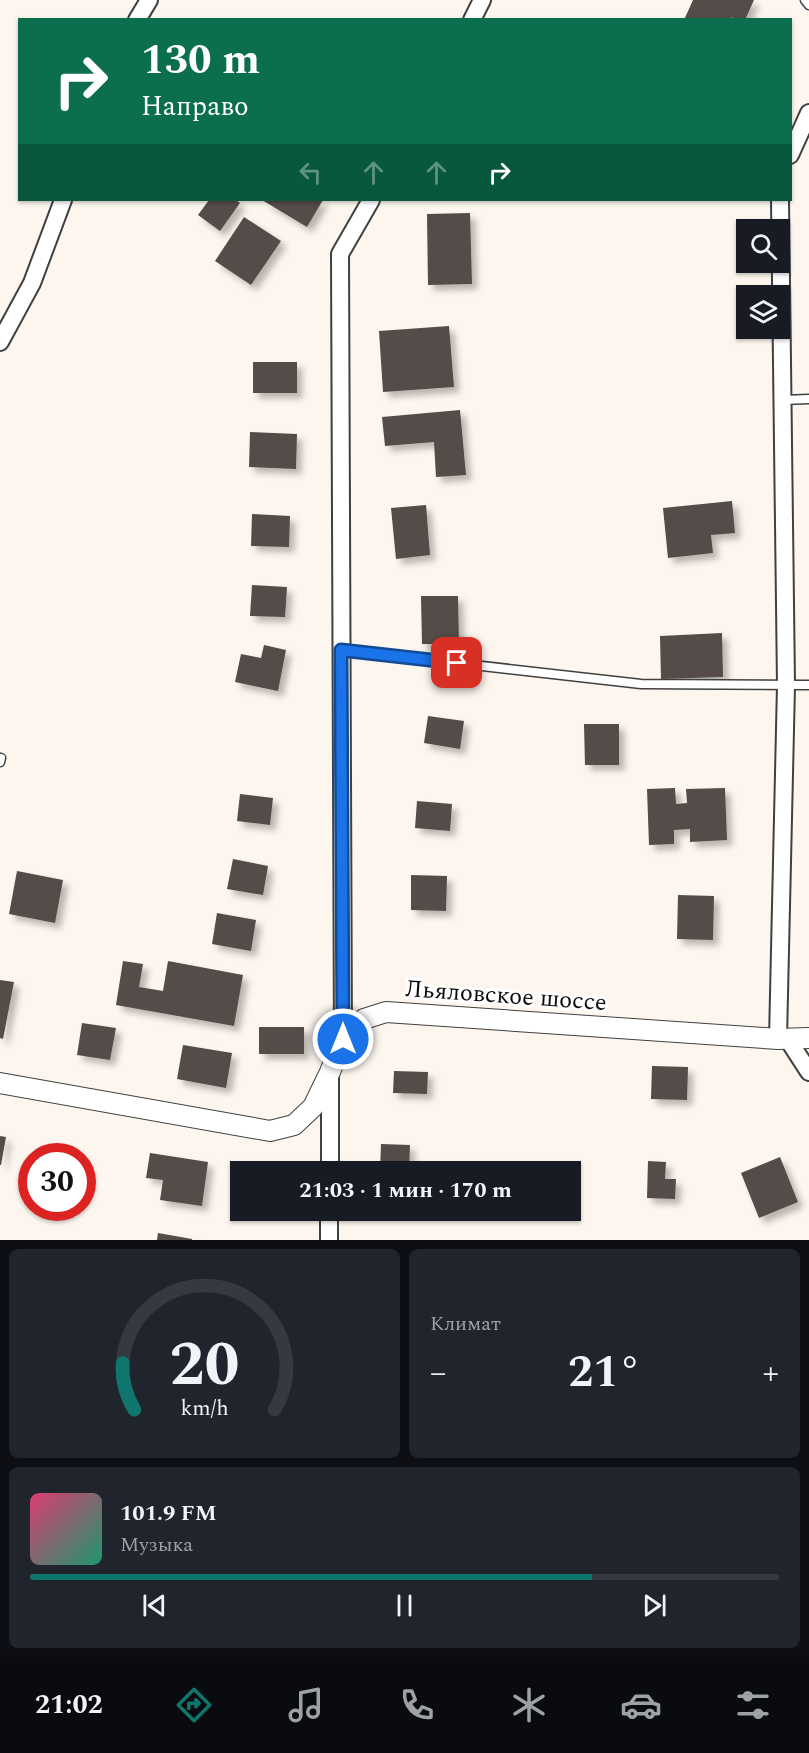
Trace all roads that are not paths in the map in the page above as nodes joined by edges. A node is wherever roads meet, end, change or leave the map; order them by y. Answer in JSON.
{"nodes":[{"id":1,"x":482,"y":0,"type":"edge"},
{"id":2,"x":805,"y":0,"type":"edge"},
{"id":3,"x":809,"y":5,"type":"edge"},
{"id":4,"x":473,"y":18,"type":"edge"},
{"id":5,"x":809,"y":113,"type":"edge"},
{"id":6,"x":792,"y":150,"type":"edge"},
{"id":7,"x":63,"y":201,"type":"edge"},
{"id":8,"x":370,"y":201,"type":"edge"},
{"id":9,"x":780,"y":201,"type":"edge"},
{"id":10,"x":0,"y":342,"type":"edge"},
{"id":11,"x":809,"y":399,"type":"edge"},
{"id":12,"x":783,"y":400,"type":"junction"},
{"id":13,"x":341,"y":650,"type":"junction"},
{"id":14,"x":786,"y":685,"type":"junction"},
{"id":15,"x":809,"y":685,"type":"edge"},
{"id":16,"x":809,"y":1038,"type":"edge"},
{"id":17,"x":343,"y":1039,"type":"junction"},
{"id":18,"x":782,"y":1039,"type":"junction"},
{"id":19,"x":330,"y":1072,"type":"junction"},
{"id":20,"x":809,"y":1072,"type":"edge"},
{"id":21,"x":0,"y":1083,"type":"edge"},
{"id":22,"x":330,"y":1161,"type":"edge"},
{"id":23,"x":329,"y":1221,"type":"edge"},
{"id":24,"x":329,"y":1240,"type":"edge"}],
"edges":[{"from":1,"to":4,"type":"street"},
{"from":2,"to":3,"type":"lane"},
{"from":5,"to":6,"type":"street"},
{"from":7,"to":10,"type":"street"},
{"from":8,"to":13,"type":"street"},
{"from":9,"to":12,"type":"street"},
{"from":11,"to":12,"type":"lane"},
{"from":12,"to":14,"type":"street"},
{"from":13,"to":14,"type":"lane"},
{"from":13,"to":17,"type":"street"},
{"from":14,"to":15,"type":"lane"},
{"from":14,"to":18,"type":"street"},
{"from":16,"to":18,"type":"street","name":"Льяловское шоссе"},
{"from":17,"to":18,"type":"street","name":"Льяловское шоссе"},
{"from":17,"to":19,"type":"street","name":"Льяловское шоссе"},
{"from":18,"to":20,"type":"street"},
{"from":19,"to":21,"type":"street"},
{"from":19,"to":22,"type":"street","name":"Льяловское шоссе"},
{"from":23,"to":24,"type":"street"}]}
